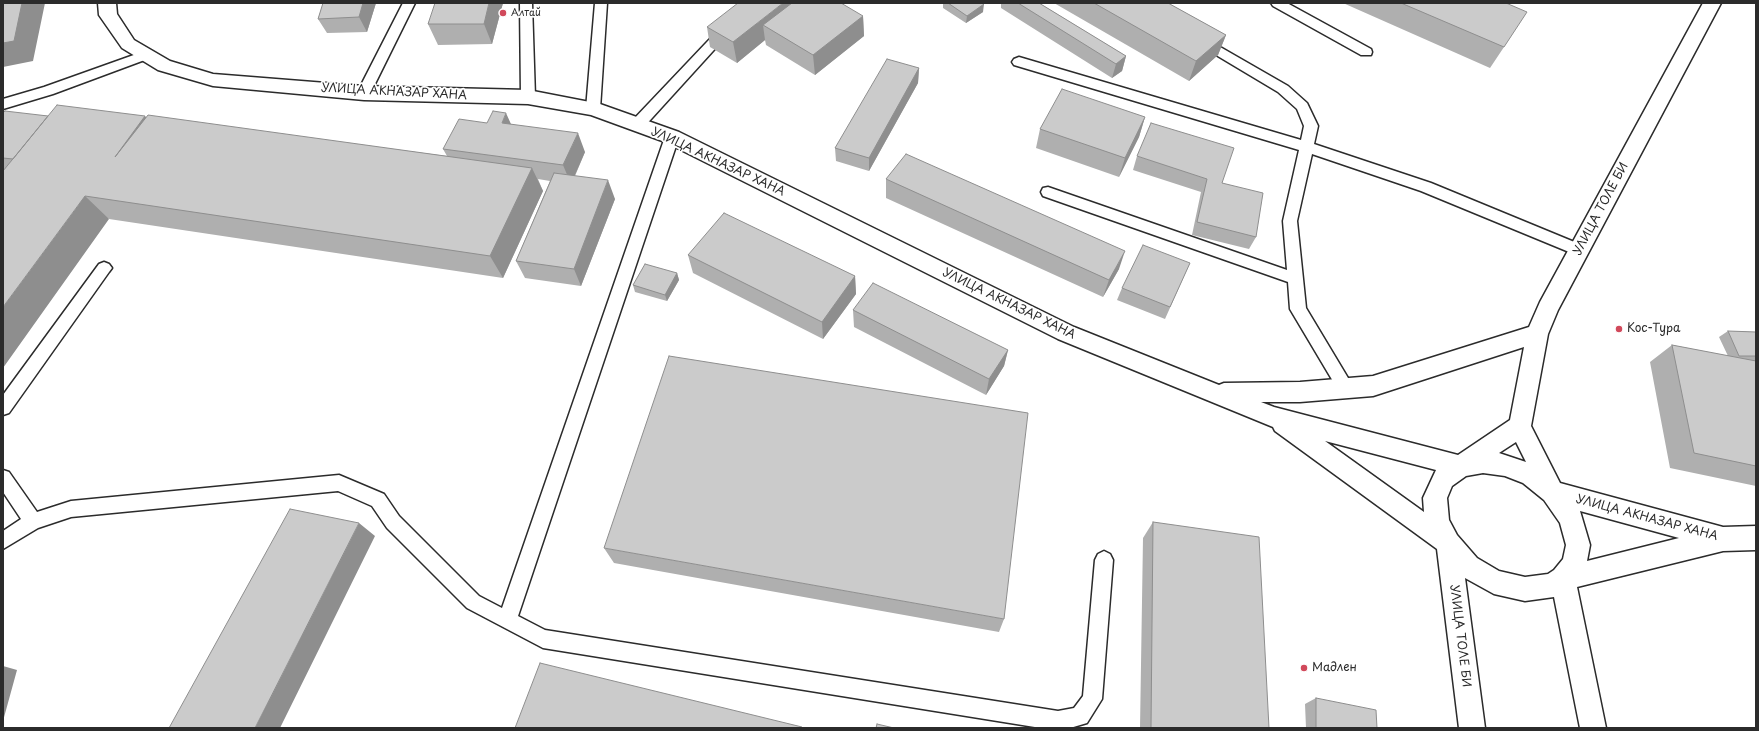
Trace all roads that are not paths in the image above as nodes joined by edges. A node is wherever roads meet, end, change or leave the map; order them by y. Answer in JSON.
{"nodes":[{"id":1,"x":107,"y":3,"type":"edge"},
{"id":2,"x":409,"y":3,"type":"edge"},
{"id":3,"x":526,"y":3,"type":"edge"},
{"id":4,"x":601,"y":3,"type":"edge"},
{"id":5,"x":758,"y":3,"type":"edge"},
{"id":6,"x":1277,"y":3,"type":"edge"},
{"id":7,"x":1712,"y":3,"type":"edge"},
{"id":8,"x":1187,"y":32,"type":"edge"},
{"id":9,"x":1366,"y":52,"type":"dead end"},
{"id":10,"x":145,"y":55,"type":"junction"},
{"id":11,"x":1019,"y":62,"type":"dead end"},
{"id":12,"x":364,"y":93,"type":"junction"},
{"id":13,"x":528,"y":97,"type":"junction"},
{"id":14,"x":3,"y":104,"type":"edge"},
{"id":15,"x":594,"y":109,"type":"junction"},
{"id":16,"x":638,"y":125,"type":"junction"},
{"id":17,"x":672,"y":137,"type":"junction"},
{"id":18,"x":1306,"y":146,"type":"junction"},
{"id":19,"x":1048,"y":192,"type":"dead end"},
{"id":20,"x":1579,"y":250,"type":"junction"},
{"id":21,"x":104,"y":268,"type":"dead end"},
{"id":22,"x":1296,"y":279,"type":"junction"},
{"id":23,"x":1537,"y":334,"type":"junction"},
{"id":24,"x":1346,"y":388,"type":"junction"},
{"id":25,"x":1214,"y":393,"type":"junction"},
{"id":26,"x":3,"y":408,"type":"edge"},
{"id":27,"x":1272,"y":417,"type":"junction"},
{"id":28,"x":1520,"y":426,"type":"junction"},
{"id":29,"x":1461,"y":466,"type":"junction"},
{"id":30,"x":3,"y":478,"type":"edge"},
{"id":31,"x":1552,"y":492,"type":"junction"},
{"id":32,"x":33,"y":521,"type":"junction"},
{"id":33,"x":1756,"y":538,"type":"edge"},
{"id":34,"x":1723,"y":539,"type":"junction"},
{"id":35,"x":3,"y":541,"type":"edge"},
{"id":36,"x":1448,"y":543,"type":"junction"},
{"id":37,"x":1104,"y":560,"type":"dead end"},
{"id":38,"x":1563,"y":579,"type":"junction"},
{"id":39,"x":507,"y":621,"type":"junction"},
{"id":40,"x":1472,"y":728,"type":"edge"},
{"id":41,"x":1593,"y":728,"type":"edge"}],
"edges":[{"from":1,"to":10,"type":"main road","name":"УЛИЦА АКНАЗАР ХАНА"},
{"from":2,"to":12,"type":"lane"},
{"from":3,"to":13,"type":"lane"},
{"from":4,"to":15,"type":"lane"},
{"from":5,"to":16,"type":"lane"},
{"from":6,"to":9,"type":"lane"},
{"from":7,"to":20,"type":"main road","name":"УЛИЦА ТОЛЕ БИ"},
{"from":8,"to":18,"type":"lane"},
{"from":10,"to":12,"type":"main road","name":"УЛИЦА АКНАЗАР ХАНА"},
{"from":10,"to":14,"type":"lane"},
{"from":11,"to":18,"type":"lane"},
{"from":12,"to":13,"type":"main road","name":"УЛИЦА АКНАЗАР ХАНА"},
{"from":13,"to":15,"type":"main road","name":"УЛИЦА АКНАЗАР ХАНА"},
{"from":15,"to":16,"type":"main road","name":"УЛИЦА АКНАЗАР ХАНА"},
{"from":16,"to":17,"type":"main road","name":"УЛИЦА АКНАЗАР ХАНА"},
{"from":17,"to":25,"type":"main road","name":"УЛИЦА АКНАЗАР ХАНА"},
{"from":17,"to":39,"type":"lane"},
{"from":18,"to":20,"type":"lane"},
{"from":18,"to":22,"type":"lane"},
{"from":19,"to":22,"type":"lane"},
{"from":20,"to":23,"type":"main road","name":"УЛИЦА ТОЛЕ БИ"},
{"from":21,"to":26,"type":"lane"},
{"from":22,"to":24,"type":"lane"},
{"from":23,"to":24,"type":"main road"},
{"from":23,"to":28,"type":"main road","name":"УЛИЦА ТОЛЕ БИ"},
{"from":24,"to":25,"type":"main road"},
{"from":25,"to":27,"type":"main road","name":"УЛИЦА АКНАЗАР ХАНА"},
{"from":27,"to":29,"type":"main road","name":"УЛИЦА АКНАЗАР ХАНА"},
{"from":27,"to":36,"type":"main road","name":"УЛИЦА АКНАЗАР ХАНА"},
{"from":28,"to":29,"type":"main road"},
{"from":28,"to":31,"type":"main road"},
{"from":29,"to":31,"type":"main road"},
{"from":29,"to":36,"type":"main road"},
{"from":30,"to":32,"type":"lane"},
{"from":31,"to":34,"type":"main road","name":"УЛИЦА АКНАЗАР ХАНА"},
{"from":31,"to":38,"type":"main road"},
{"from":32,"to":35,"type":"lane"},
{"from":32,"to":39,"type":"lane"},
{"from":33,"to":34,"type":"main road"},
{"from":34,"to":38,"type":"main road","name":"УЛИЦА АКНАЗАР ХАНА"},
{"from":36,"to":38,"type":"main road"},
{"from":36,"to":40,"type":"main road","name":"УЛИЦА ТОЛЕ БИ"},
{"from":37,"to":39,"type":"lane"},
{"from":38,"to":41,"type":"main road"}]}
